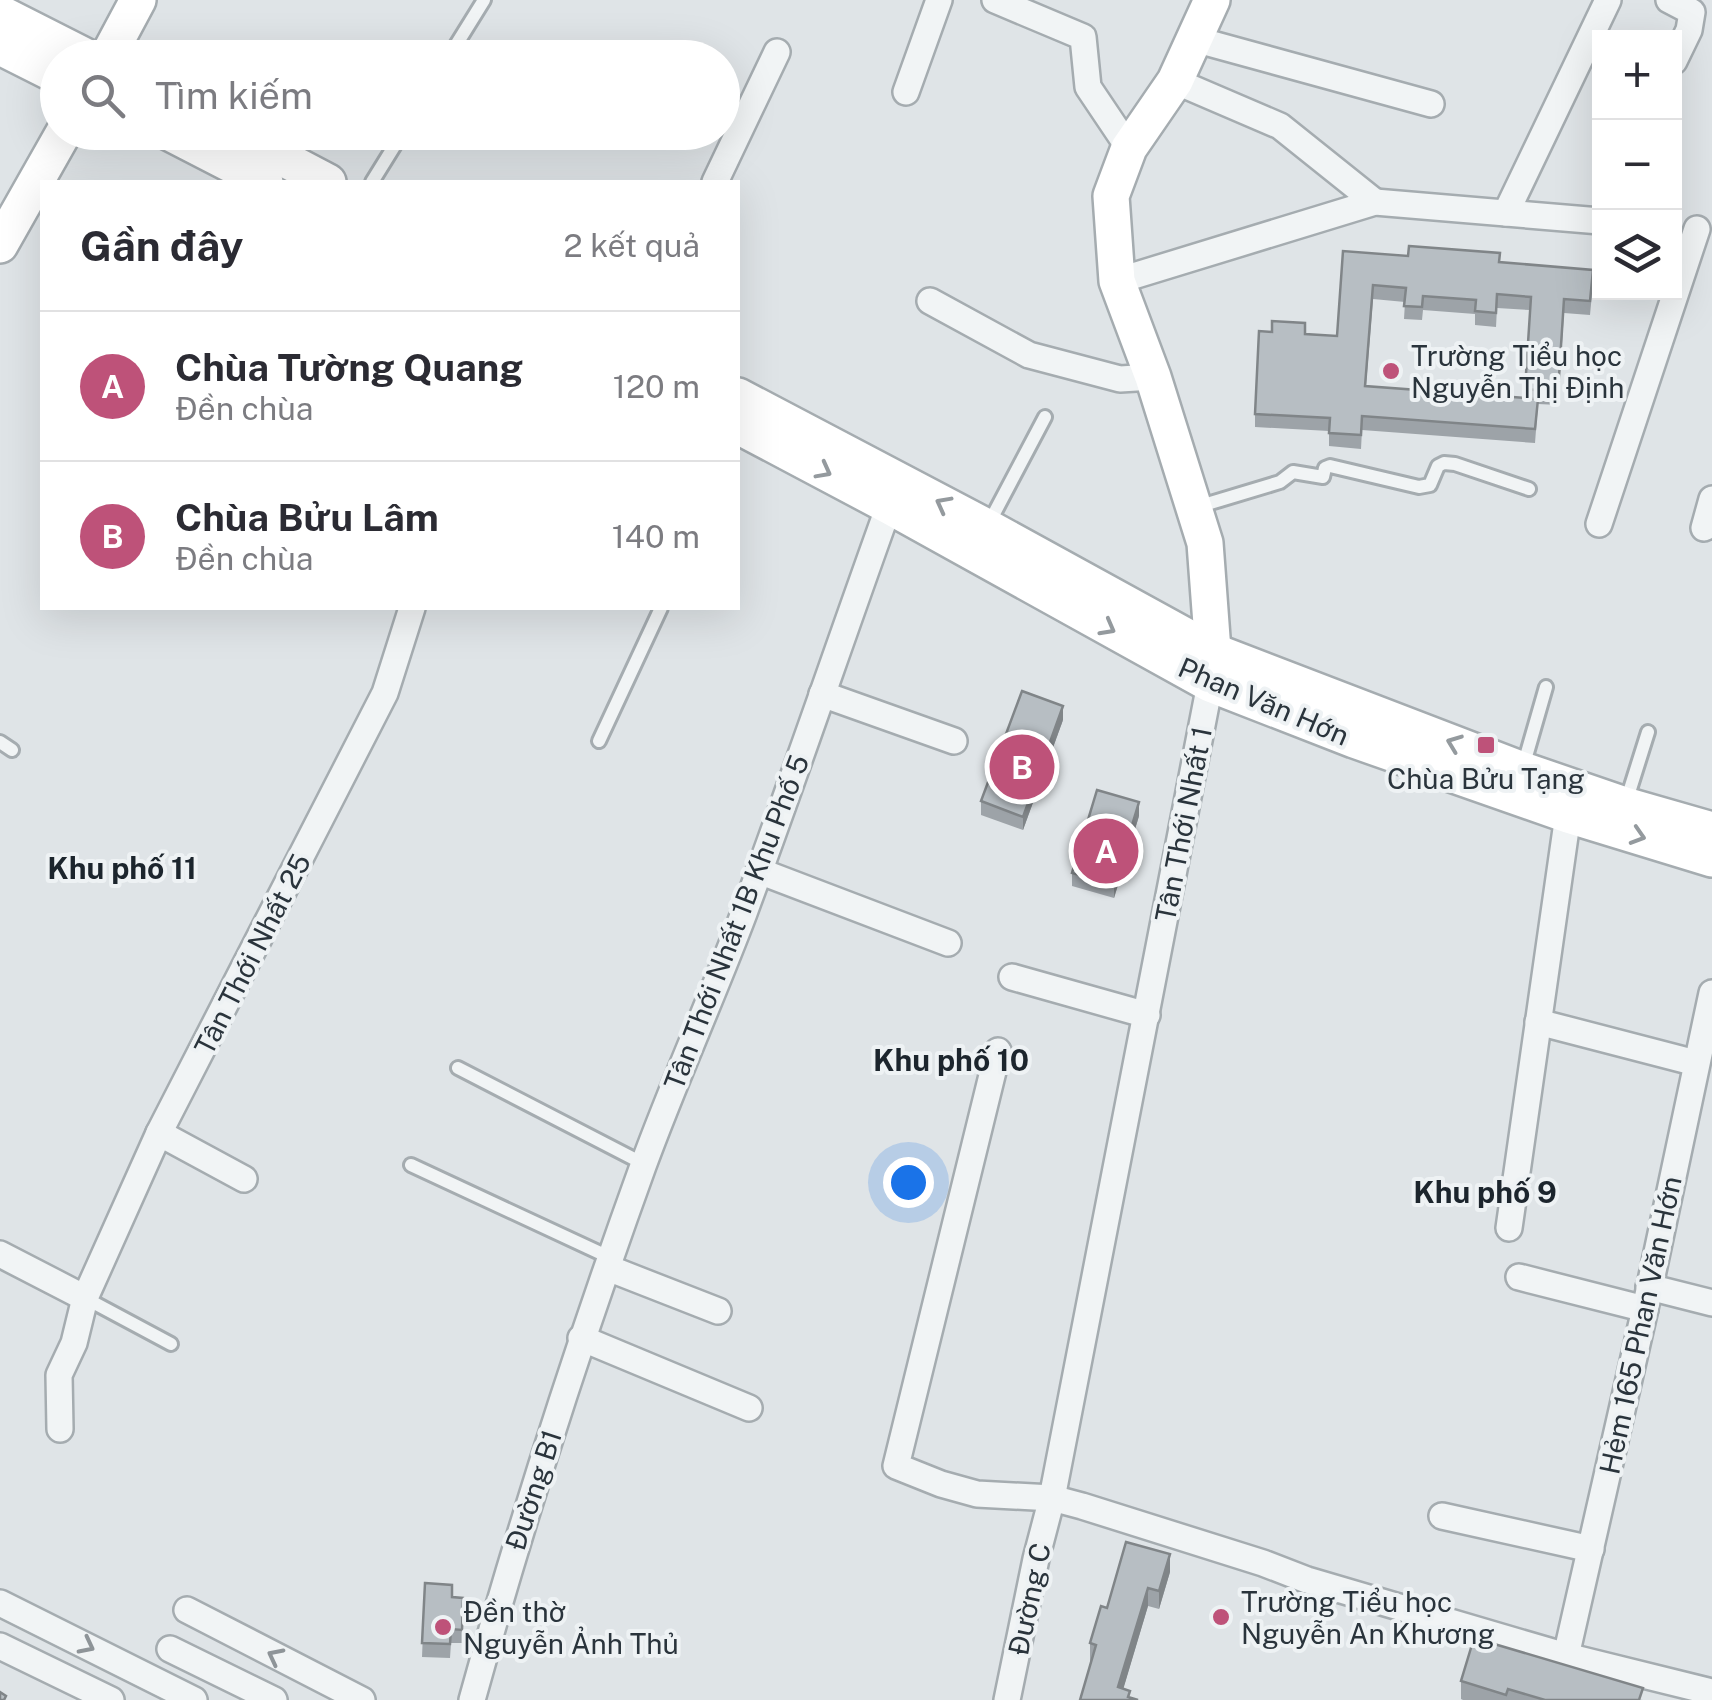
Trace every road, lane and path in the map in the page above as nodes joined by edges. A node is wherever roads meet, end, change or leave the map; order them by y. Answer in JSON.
{"nodes":[{"id":1,"x":138,"y":0,"type":"edge"},
{"id":2,"x":484,"y":0,"type":"edge"},
{"id":3,"x":939,"y":0,"type":"edge"},
{"id":4,"x":994,"y":0,"type":"edge"},
{"id":5,"x":1212,"y":0,"type":"edge"},
{"id":6,"x":1608,"y":0,"type":"edge"},
{"id":7,"x":1669,"y":0,"type":"edge"},
{"id":8,"x":0,"y":12,"type":"edge"},
{"id":9,"x":54,"y":40,"type":"edge"},
{"id":10,"x":117,"y":40,"type":"edge"},
{"id":11,"x":459,"y":40,"type":"edge"},
{"id":12,"x":1194,"y":40,"type":"junction"},
{"id":13,"x":1682,"y":44,"type":"edge"},
{"id":14,"x":0,"y":47,"type":"edge"},
{"id":15,"x":778,"y":52,"type":"dead end"},
{"id":16,"x":40,"y":67,"type":"edge"},
{"id":17,"x":1175,"y":81,"type":"junction"},
{"id":18,"x":906,"y":92,"type":"dead end"},
{"id":19,"x":1431,"y":104,"type":"dead end"},
{"id":20,"x":740,"y":130,"type":"edge"},
{"id":21,"x":1128,"y":148,"type":"junction"},
{"id":22,"x":54,"y":150,"type":"edge"},
{"id":23,"x":200,"y":150,"type":"edge"},
{"id":24,"x":267,"y":150,"type":"edge"},
{"id":25,"x":392,"y":150,"type":"edge"},
{"id":26,"x":731,"y":150,"type":"edge"},
{"id":27,"x":254,"y":180,"type":"edge"},
{"id":28,"x":324,"y":180,"type":"edge"},
{"id":29,"x":373,"y":180,"type":"edge"},
{"id":30,"x":716,"y":180,"type":"edge"},
{"id":31,"x":1376,"y":202,"type":"junction"},
{"id":32,"x":1506,"y":213,"type":"junction"},
{"id":33,"x":1592,"y":220,"type":"edge"},
{"id":34,"x":1694,"y":229,"type":"edge"},
{"id":35,"x":0,"y":245,"type":"edge"},
{"id":36,"x":1116,"y":281,"type":"junction"},
{"id":37,"x":930,"y":301,"type":"dead end"},
{"id":38,"x":1153,"y":377,"type":"junction"},
{"id":39,"x":1045,"y":418,"type":"dead end"},
{"id":40,"x":740,"y":423,"type":"edge"},
{"id":41,"x":740,"y":424,"type":"edge"},
{"id":42,"x":1529,"y":489,"type":"dead end"},
{"id":43,"x":1712,"y":500,"type":"edge"},
{"id":44,"x":889,"y":506,"type":"junction"},
{"id":45,"x":1194,"y":508,"type":"junction"},
{"id":46,"x":1599,"y":524,"type":"dead end"},
{"id":47,"x":987,"y":527,"type":"junction"},
{"id":48,"x":1704,"y":528,"type":"dead end"},
{"id":49,"x":411,"y":610,"type":"edge"},
{"id":50,"x":659,"y":610,"type":"edge"},
{"id":51,"x":1212,"y":668,"type":"junction"},
{"id":52,"x":1546,"y":687,"type":"dead end"},
{"id":53,"x":822,"y":694,"type":"junction"},
{"id":54,"x":1648,"y":732,"type":"dead end"},
{"id":55,"x":599,"y":741,"type":"dead end"},
{"id":56,"x":954,"y":742,"type":"dead end"},
{"id":57,"x":1523,"y":770,"type":"junction"},
{"id":58,"x":1625,"y":805,"type":"junction"},
{"id":59,"x":1568,"y":815,"type":"junction"},
{"id":60,"x":1712,"y":830,"type":"edge"},
{"id":61,"x":1712,"y":859,"type":"edge"},
{"id":62,"x":758,"y":871,"type":"junction"},
{"id":63,"x":948,"y":944,"type":"dead end"},
{"id":64,"x":1012,"y":977,"type":"dead end"},
{"id":65,"x":1712,"y":993,"type":"edge"},
{"id":66,"x":1147,"y":1014,"type":"junction"},
{"id":67,"x":1538,"y":1022,"type":"junction"},
{"id":68,"x":998,"y":1051,"type":"dead end"},
{"id":69,"x":1696,"y":1063,"type":"junction"},
{"id":70,"x":458,"y":1068,"type":"dead end"},
{"id":71,"x":160,"y":1133,"type":"junction"},
{"id":72,"x":644,"y":1164,"type":"junction"},
{"id":73,"x":411,"y":1165,"type":"dead end"},
{"id":74,"x":244,"y":1180,"type":"dead end"},
{"id":75,"x":1509,"y":1228,"type":"dead end"},
{"id":76,"x":0,"y":1254,"type":"edge"},
{"id":77,"x":610,"y":1263,"type":"junction"},
{"id":78,"x":1519,"y":1277,"type":"dead end"},
{"id":79,"x":85,"y":1298,"type":"junction"},
{"id":80,"x":1647,"y":1298,"type":"junction"},
{"id":81,"x":1712,"y":1302,"type":"edge"},
{"id":82,"x":718,"y":1311,"type":"dead end"},
{"id":83,"x":581,"y":1338,"type":"junction"},
{"id":84,"x":171,"y":1344,"type":"dead end"},
{"id":85,"x":749,"y":1408,"type":"dead end"},
{"id":86,"x":60,"y":1429,"type":"dead end"},
{"id":87,"x":1052,"y":1498,"type":"junction"},
{"id":88,"x":1442,"y":1516,"type":"dead end"},
{"id":89,"x":1590,"y":1549,"type":"junction"},
{"id":90,"x":0,"y":1603,"type":"edge"},
{"id":91,"x":186,"y":1610,"type":"dead end"},
{"id":92,"x":0,"y":1646,"type":"edge"},
{"id":93,"x":170,"y":1649,"type":"dead end"},
{"id":94,"x":1566,"y":1656,"type":"junction"},
{"id":95,"x":75,"y":1692,"type":"edge"},
{"id":96,"x":1712,"y":1692,"type":"edge"},
{"id":97,"x":111,"y":1700,"type":"edge"},
{"id":98,"x":194,"y":1700,"type":"edge"},
{"id":99,"x":274,"y":1700,"type":"edge"},
{"id":100,"x":362,"y":1700,"type":"edge"},
{"id":101,"x":472,"y":1700,"type":"edge"},
{"id":102,"x":1007,"y":1700,"type":"edge"}],
"edges":[{"from":1,"to":10,"type":"main road"},
{"from":2,"to":11,"type":"lane"},
{"from":3,"to":18,"type":"street"},
{"from":4,"to":21,"type":"street"},
{"from":5,"to":12,"type":"main road","name":"Tân Thới Nhất 1"},
{"from":6,"to":32,"type":"street"},
{"from":7,"to":13,"type":"street"},
{"from":8,"to":9,"type":"main road"},
{"from":12,"to":17,"type":"main road","name":"Tân Thới Nhất 1"},
{"from":12,"to":19,"type":"street"},
{"from":14,"to":16,"type":"main road"},
{"from":15,"to":20,"type":"street"},
{"from":17,"to":21,"type":"main road","name":"Tân Thới Nhất 1"},
{"from":17,"to":31,"type":"street"},
{"from":21,"to":36,"type":"main road","name":"Tân Thới Nhất 1"},
{"from":22,"to":35,"type":"main road"},
{"from":23,"to":27,"type":"main road"},
{"from":24,"to":28,"type":"main road"},
{"from":25,"to":29,"type":"lane"},
{"from":26,"to":30,"type":"street"},
{"from":31,"to":32,"type":"street"},
{"from":31,"to":36,"type":"street"},
{"from":32,"to":33,"type":"street"},
{"from":34,"to":46,"type":"street"},
{"from":36,"to":38,"type":"main road","name":"Tân Thới Nhất 1"},
{"from":37,"to":38,"type":"street"},
{"from":38,"to":45,"type":"main road","name":"Tân Thới Nhất 1"},
{"from":39,"to":47,"type":"lane"},
{"from":47,"to":40,"type":"main road","name":"Phan Văn Hớn","one_way":true},
{"from":41,"to":44,"type":"main road","name":"Phan Văn Hớn","one_way":true},
{"from":42,"to":45,"type":"lane"},
{"from":43,"to":48,"type":"street"},
{"from":44,"to":51,"type":"main road","name":"Phan Văn Hớn","one_way":true},
{"from":44,"to":53,"type":"street","name":"Tân Thới Nhất 1B Khu Phố 5"},
{"from":45,"to":51,"type":"main road","name":"Tân Thới Nhất 1"},
{"from":47,"to":51,"type":"main road","name":"Phan Văn Hớn"},
{"from":49,"to":71,"type":"street","name":"Tân Thới Nhất 25"},
{"from":50,"to":55,"type":"lane"},
{"from":57,"to":51,"type":"main road","name":"Phan Văn Hớn","one_way":true},
{"from":51,"to":59,"type":"main road","name":"Phan Văn Hớn"},
{"from":51,"to":66,"type":"street","name":"Tân Thới Nhất 1"},
{"from":52,"to":57,"type":"lane"},
{"from":53,"to":56,"type":"street"},
{"from":53,"to":62,"type":"street","name":"Tân Thới Nhất 1B Khu Phố 5"},
{"from":54,"to":58,"type":"lane"},
{"from":57,"to":58,"type":"main road","name":"Phan Văn Hớn"},
{"from":58,"to":60,"type":"main road","name":"Phan Văn Hớn"},
{"from":59,"to":61,"type":"main road","name":"Phan Văn Hớn","one_way":true},
{"from":59,"to":67,"type":"street"},
{"from":62,"to":63,"type":"street"},
{"from":62,"to":72,"type":"street","name":"Tân Thới Nhất 1B Khu Phố 5"},
{"from":64,"to":66,"type":"street"},
{"from":65,"to":69,"type":"street","name":"Hẻm 165 Phan Văn Hớn"},
{"from":66,"to":87,"type":"street","name":"Tân Thới Nhất 1"},
{"from":67,"to":69,"type":"street"},
{"from":67,"to":75,"type":"street"},
{"from":68,"to":87,"type":"street"},
{"from":69,"to":80,"type":"street","name":"Hẻm 165 Phan Văn Hớn"},
{"from":70,"to":72,"type":"lane"},
{"from":71,"to":74,"type":"street"},
{"from":71,"to":79,"type":"street","name":"Tân Thới Nhất 25"},
{"from":72,"to":77,"type":"street","name":"Tân Thới Nhất 1B Khu Phố 5"},
{"from":73,"to":77,"type":"lane"},
{"from":76,"to":79,"type":"street"},
{"from":77,"to":82,"type":"street"},
{"from":77,"to":83,"type":"street","name":"Tân Thới Nhất 1B Khu Phố 5"},
{"from":78,"to":80,"type":"street"},
{"from":79,"to":84,"type":"lane"},
{"from":79,"to":86,"type":"street","name":"Tân Thới Nhất 25"},
{"from":80,"to":81,"type":"street"},
{"from":80,"to":89,"type":"street","name":"Hẻm 165 Phan Văn Hớn"},
{"from":83,"to":85,"type":"street"},
{"from":83,"to":101,"type":"street","name":"Đường B1"},
{"from":87,"to":94,"type":"street"},
{"from":87,"to":102,"type":"street","name":"Đường C"},
{"from":88,"to":89,"type":"street"},
{"from":89,"to":94,"type":"street","name":"Hẻm 165 Phan Văn Hớn"},
{"from":90,"to":98,"type":"street","one_way":true},
{"from":100,"to":91,"type":"street","one_way":true},
{"from":92,"to":95,"type":"street"},
{"from":93,"to":99,"type":"street"},
{"from":94,"to":96,"type":"street"},
{"from":95,"to":97,"type":"street"}]}
